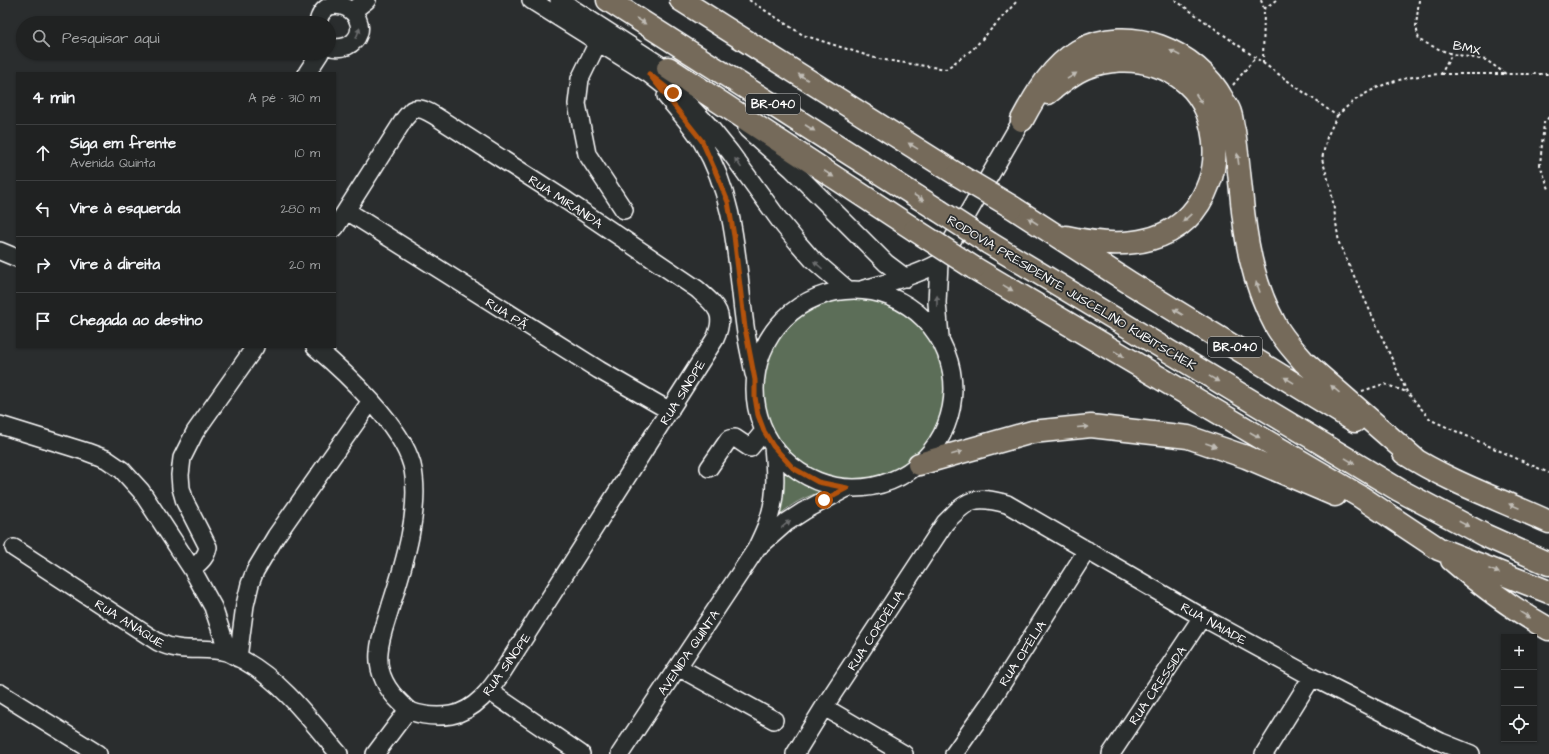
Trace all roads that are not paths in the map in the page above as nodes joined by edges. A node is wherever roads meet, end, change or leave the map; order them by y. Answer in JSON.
{"nodes":[{"id":1,"x":531,"y":0,"type":"edge"},
{"id":2,"x":559,"y":0,"type":"edge"},
{"id":3,"x":608,"y":0,"type":"edge"},
{"id":4,"x":681,"y":0,"type":"edge"},
{"id":5,"x":353,"y":3,"type":"edge"},
{"id":6,"x":320,"y":16,"type":"edge"},
{"id":7,"x":598,"y":42,"type":"junction"},
{"id":8,"x":336,"y":48,"type":"edge"},
{"id":9,"x":315,"y":60,"type":"edge"},
{"id":10,"x":658,"y":71,"type":"junction"},
{"id":11,"x":308,"y":72,"type":"edge"},
{"id":12,"x":1022,"y":120,"type":"junction"},
{"id":13,"x":624,"y":210,"type":"dead end"},
{"id":14,"x":347,"y":211,"type":"junction"},
{"id":15,"x":336,"y":227,"type":"edge"},
{"id":16,"x":1054,"y":234,"type":"junction"},
{"id":17,"x":0,"y":251,"type":"edge"},
{"id":18,"x":16,"y":258,"type":"edge"},
{"id":19,"x":939,"y":263,"type":"junction"},
{"id":20,"x":906,"y":278,"type":"junction"},
{"id":21,"x":854,"y":290,"type":"junction"},
{"id":22,"x":719,"y":312,"type":"joint"},
{"id":23,"x":940,"y":339,"type":"junction"},
{"id":24,"x":254,"y":348,"type":"edge"},
{"id":25,"x":316,"y":348,"type":"edge"},
{"id":26,"x":755,"y":380,"type":"junction"},
{"id":27,"x":371,"y":401,"type":"junction"},
{"id":28,"x":670,"y":410,"type":"junction"},
{"id":29,"x":0,"y":425,"type":"edge"},
{"id":30,"x":764,"y":431,"type":"junction"},
{"id":31,"x":773,"y":446,"type":"junction"},
{"id":32,"x":1417,"y":461,"type":"junction"},
{"id":33,"x":919,"y":464,"type":"junction"},
{"id":34,"x":709,"y":468,"type":"dead end"},
{"id":35,"x":847,"y":488,"type":"junction"},
{"id":36,"x":959,"y":508,"type":"joint"},
{"id":37,"x":1549,"y":522,"type":"edge"},
{"id":38,"x":1421,"y":536,"type":"junction"},
{"id":39,"x":14,"y":548,"type":"dead end"},
{"id":40,"x":1439,"y":548,"type":"junction"},
{"id":41,"x":756,"y":549,"type":"junction"},
{"id":42,"x":1087,"y":550,"type":"junction"},
{"id":43,"x":1549,"y":564,"type":"edge"},
{"id":44,"x":192,"y":569,"type":"junction"},
{"id":45,"x":1549,"y":592,"type":"edge"},
{"id":46,"x":1202,"y":617,"type":"junction"},
{"id":47,"x":1549,"y":629,"type":"edge"},
{"id":48,"x":233,"y":655,"type":"junction"},
{"id":49,"x":678,"y":667,"type":"junction"},
{"id":50,"x":1312,"y":677,"type":"junction"},
{"id":51,"x":489,"y":691,"type":"junction"},
{"id":52,"x":0,"y":693,"type":"edge"},
{"id":53,"x":824,"y":707,"type":"junction"},
{"id":54,"x":408,"y":710,"type":"junction"},
{"id":55,"x":774,"y":720,"type":"dead end"},
{"id":56,"x":1444,"y":748,"type":"edge"},
{"id":57,"x":98,"y":754,"type":"edge"},
{"id":58,"x":338,"y":754,"type":"edge"},
{"id":59,"x":375,"y":754,"type":"edge"},
{"id":60,"x":581,"y":754,"type":"edge"},
{"id":61,"x":620,"y":754,"type":"edge"},
{"id":62,"x":795,"y":754,"type":"edge"},
{"id":63,"x":904,"y":754,"type":"edge"},
{"id":64,"x":954,"y":754,"type":"edge"},
{"id":65,"x":1111,"y":754,"type":"edge"},
{"id":66,"x":1264,"y":754,"type":"edge"},
{"id":67,"x":1471,"y":754,"type":"edge"}],
"edges":[{"from":1,"to":7,"type":"street"},
{"from":2,"to":10,"type":"street"},
{"from":3,"to":43,"type":"highway","name":"RODOVIA PRESIDENTE JUSCELINO KUBITSCHEK","number":"BR-040","one_way":true,"bridge":true},
{"from":16,"to":4,"type":"highway","number":"BR-040","one_way":true,"bridge":true},
{"from":5,"to":6,"type":"street"},
{"from":8,"to":5,"type":"street","one_way":true},
{"from":7,"to":10,"type":"street"},
{"from":7,"to":13,"type":"street"},
{"from":9,"to":11,"type":"street"},
{"from":10,"to":20,"type":"street"},
{"from":21,"to":10,"type":"street","one_way":true},
{"from":10,"to":26,"type":"street"},
{"from":10,"to":38,"type":"highway","one_way":true,"bridge":true},
{"from":12,"to":16,"type":"highway","one_way":true},
{"from":12,"to":19,"type":"street"},
{"from":32,"to":12,"type":"highway","one_way":true},
{"from":14,"to":15,"type":"street"},
{"from":14,"to":22,"type":"street","name":"RUA MIRANDA"},
{"from":14,"to":28,"type":"street","name":"RUA PÃ"},
{"from":32,"to":16,"type":"highway","number":"BR-040","one_way":true},
{"from":17,"to":18,"type":"street"},
{"from":19,"to":20,"type":"street"},
{"from":23,"to":19,"type":"street","one_way":true},
{"from":20,"to":21,"type":"street"},
{"from":21,"to":23,"type":"street"},
{"from":21,"to":26,"type":"street"},
{"from":22,"to":28,"type":"street","name":"RUA SINOPE"},
{"from":23,"to":33,"type":"street"},
{"from":24,"to":44,"type":"street"},
{"from":25,"to":27,"type":"street","name":"RUA SINOPE"},
{"from":26,"to":30,"type":"street"},
{"from":27,"to":48,"type":"street"},
{"from":27,"to":54,"type":"street","name":"RUA SINOPE"},
{"from":28,"to":51,"type":"street","name":"RUA SINOPE"},
{"from":29,"to":44,"type":"street"},
{"from":30,"to":31,"type":"street"},
{"from":30,"to":34,"type":"street"},
{"from":31,"to":35,"type":"street"},
{"from":31,"to":41,"type":"street","name":"AVENIDA QUINTA"},
{"from":37,"to":32,"type":"highway","number":"BR-040","one_way":true},
{"from":33,"to":35,"type":"street"},
{"from":33,"to":38,"type":"highway","one_way":true},
{"from":41,"to":35,"type":"street","name":"AVENIDA QUINTA","one_way":true},
{"from":36,"to":42,"type":"street","name":"RUA NAIADE"},
{"from":36,"to":53,"type":"street","name":"RUA CORDÉLIA"},
{"from":38,"to":40,"type":"highway"},
{"from":39,"to":48,"type":"street","name":"RUA ANAQUE"},
{"from":40,"to":45,"type":"highway","one_way":true},
{"from":40,"to":47,"type":"highway","one_way":true},
{"from":41,"to":49,"type":"street","name":"AVENIDA QUINTA"},
{"from":42,"to":46,"type":"street","name":"RUA NAIADE"},
{"from":42,"to":64,"type":"street","name":"RUA OFÉLIA"},
{"from":44,"to":48,"type":"street"},
{"from":46,"to":50,"type":"street","name":"RUA NAIADE"},
{"from":46,"to":65,"type":"street","name":"RUA CRESSIDA"},
{"from":48,"to":58,"type":"street","name":"RUA ANAQUE"},
{"from":49,"to":55,"type":"street"},
{"from":49,"to":61,"type":"street","name":"AVENIDA QUINTA"},
{"from":50,"to":56,"type":"street","name":"RUA NAIADE"},
{"from":50,"to":66,"type":"street"},
{"from":51,"to":54,"type":"street","name":"RUA SINOPE"},
{"from":51,"to":60,"type":"street"},
{"from":52,"to":57,"type":"street"},
{"from":53,"to":62,"type":"street","name":"RUA CORDÉLIA"},
{"from":53,"to":63,"type":"street"},
{"from":54,"to":59,"type":"street"},
{"from":56,"to":67,"type":"street","name":"RUA NAIADE"}]}
